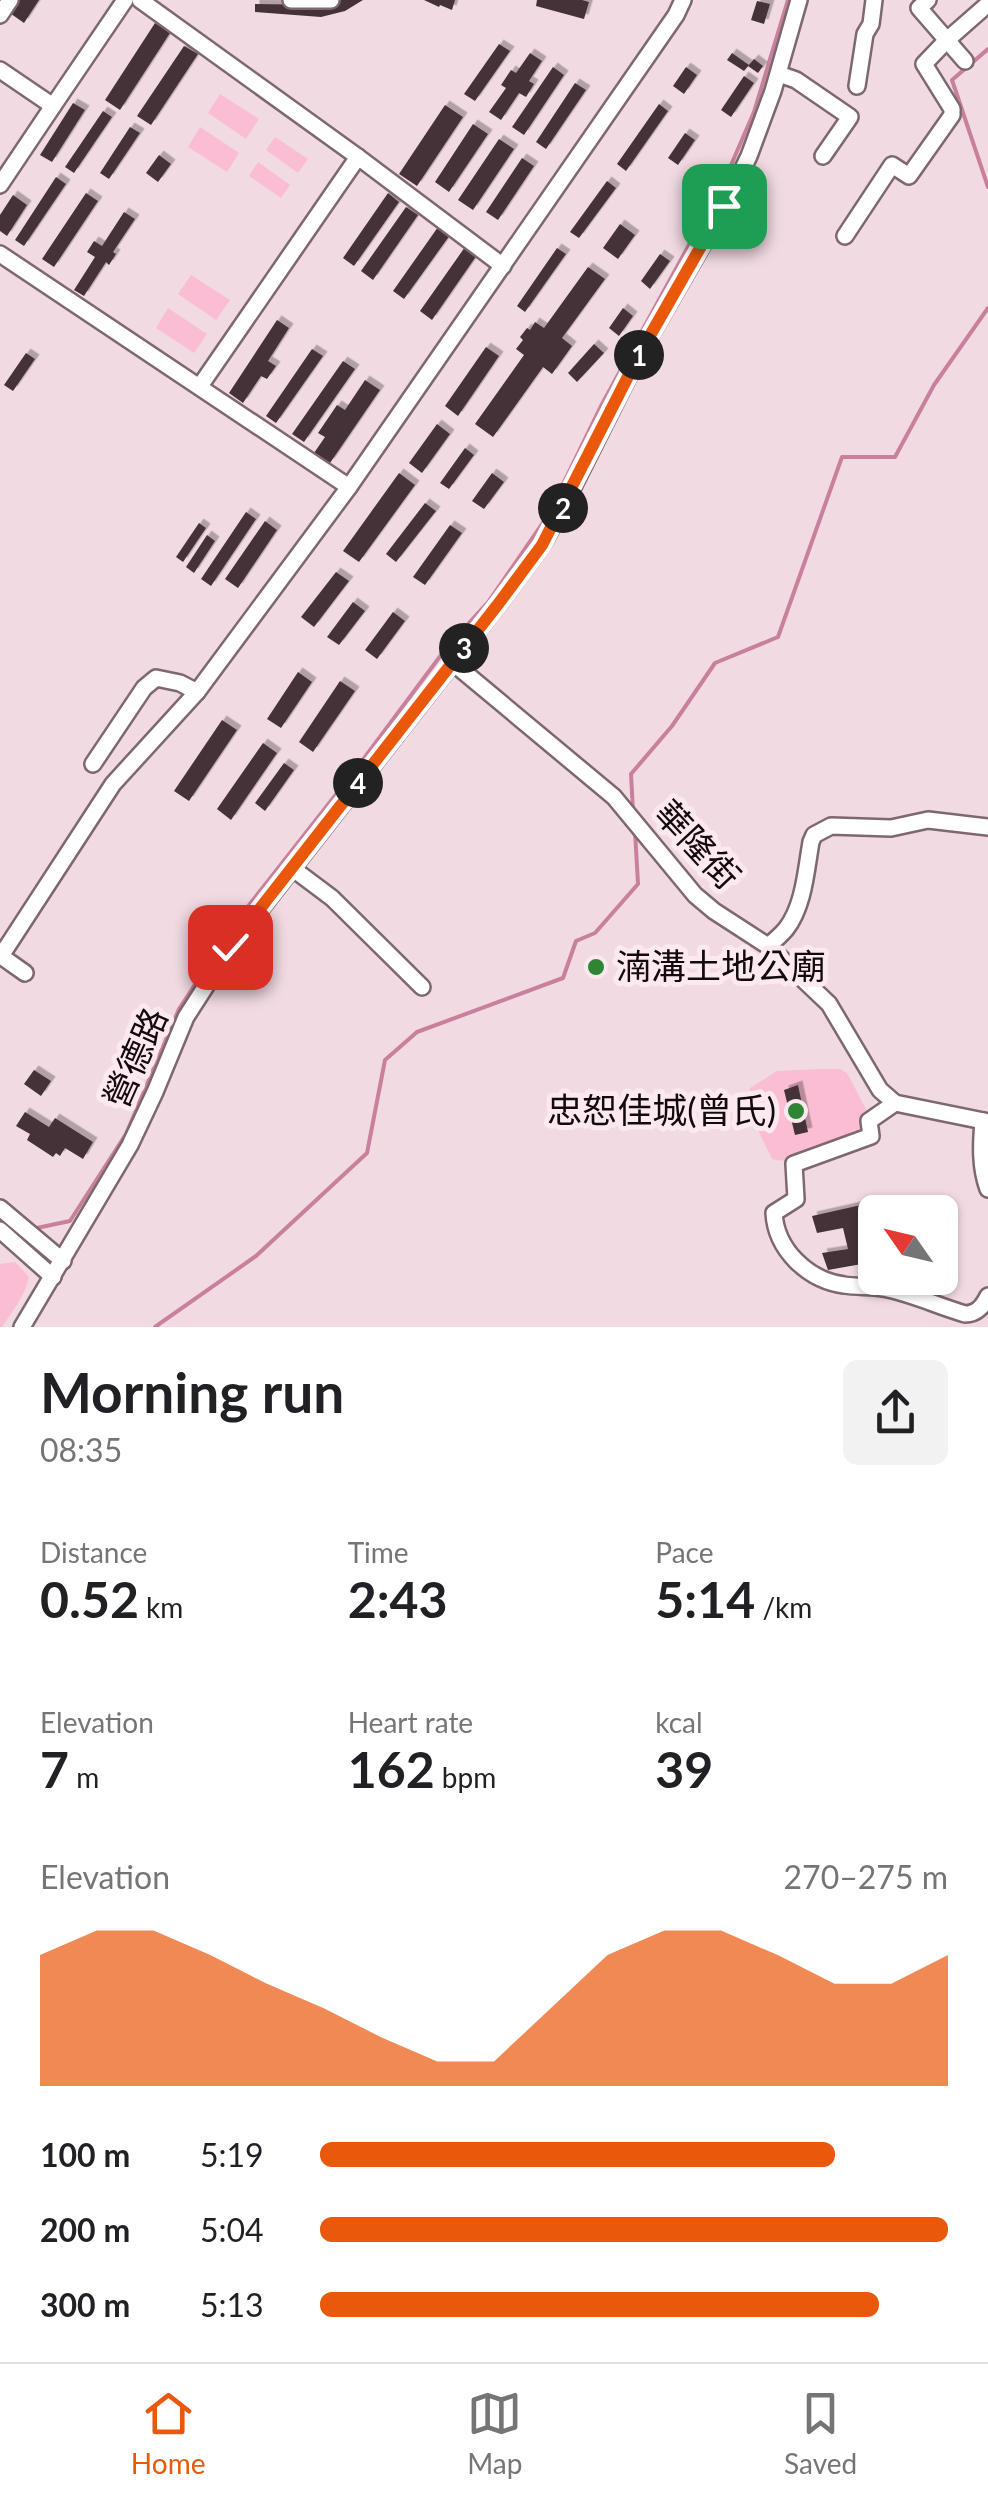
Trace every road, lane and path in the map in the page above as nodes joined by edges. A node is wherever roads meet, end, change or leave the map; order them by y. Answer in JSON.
{"nodes":[{"id":1,"x":10,"y":0,"type":"edge"},
{"id":2,"x":125,"y":0,"type":"edge"},
{"id":3,"x":140,"y":0,"type":"edge"},
{"id":4,"x":291,"y":0,"type":"edge"},
{"id":5,"x":329,"y":0,"type":"edge"},
{"id":6,"x":682,"y":0,"type":"edge"},
{"id":7,"x":799,"y":0,"type":"edge"},
{"id":8,"x":874,"y":0,"type":"edge"},
{"id":9,"x":928,"y":0,"type":"edge"},
{"id":10,"x":988,"y":4,"type":"edge"},
{"id":11,"x":0,"y":15,"type":"edge"},
{"id":12,"x":947,"y":40,"type":"junction"},
{"id":13,"x":965,"y":61,"type":"dead end"},
{"id":14,"x":0,"y":70,"type":"edge"},
{"id":15,"x":778,"y":74,"type":"junction"},
{"id":16,"x":857,"y":86,"type":"dead end"},
{"id":17,"x":53,"y":106,"type":"junction"},
{"id":18,"x":823,"y":156,"type":"dead end"},
{"id":19,"x":358,"y":157,"type":"junction"},
{"id":20,"x":0,"y":186,"type":"edge"},
{"id":21,"x":845,"y":236,"type":"dead end"},
{"id":22,"x":0,"y":254,"type":"edge"},
{"id":23,"x":503,"y":266,"type":"junction"},
{"id":24,"x":200,"y":386,"type":"junction"},
{"id":25,"x":349,"y":486,"type":"junction"},
{"id":26,"x":452,"y":662,"type":"junction"},
{"id":27,"x":197,"y":692,"type":"junction"},
{"id":28,"x":93,"y":764,"type":"dead end"},
{"id":29,"x":988,"y":828,"type":"edge"},
{"id":30,"x":292,"y":868,"type":"junction"},
{"id":31,"x":768,"y":946,"type":"junction"},
{"id":32,"x":25,"y":973,"type":"dead end"},
{"id":33,"x":422,"y":987,"type":"dead end"},
{"id":34,"x":895,"y":1103,"type":"junction"},
{"id":35,"x":986,"y":1122,"type":"edge"},
{"id":36,"x":988,"y":1189,"type":"edge"},
{"id":37,"x":0,"y":1208,"type":"edge"},
{"id":38,"x":0,"y":1230,"type":"edge"},
{"id":39,"x":63,"y":1261,"type":"junction"},
{"id":40,"x":53,"y":1277,"type":"junction"},
{"id":41,"x":988,"y":1296,"type":"edge"},
{"id":42,"x":981,"y":1317,"type":"edge"},
{"id":43,"x":22,"y":1327,"type":"edge"}],
"edges":[{"from":1,"to":11,"type":"street"},
{"from":2,"to":17,"type":"street"},
{"from":3,"to":19,"type":"street"},
{"from":4,"to":5,"type":"street"},
{"from":6,"to":23,"type":"street"},
{"from":7,"to":15,"type":"street","name":"營德路"},
{"from":8,"to":16,"type":"street"},
{"from":9,"to":12,"type":"street"},
{"from":10,"to":12,"type":"street"},
{"from":12,"to":13,"type":"street"},
{"from":12,"to":21,"type":"street"},
{"from":14,"to":17,"type":"street"},
{"from":15,"to":18,"type":"street"},
{"from":15,"to":26,"type":"street","name":"營德路"},
{"from":17,"to":20,"type":"street"},
{"from":19,"to":23,"type":"street"},
{"from":19,"to":24,"type":"street"},
{"from":22,"to":24,"type":"street"},
{"from":23,"to":25,"type":"street"},
{"from":24,"to":25,"type":"street"},
{"from":25,"to":27,"type":"street"},
{"from":26,"to":30,"type":"street","name":"營德路"},
{"from":26,"to":31,"type":"street","name":"華隆街"},
{"from":27,"to":28,"type":"street"},
{"from":27,"to":32,"type":"street"},
{"from":29,"to":31,"type":"street"},
{"from":30,"to":33,"type":"street"},
{"from":30,"to":39,"type":"street","name":"營德路"},
{"from":31,"to":34,"type":"street","name":"華隆街"},
{"from":34,"to":35,"type":"street"},
{"from":34,"to":42,"type":"street"},
{"from":35,"to":36,"type":"street"},
{"from":37,"to":39,"type":"street"},
{"from":38,"to":40,"type":"street"},
{"from":39,"to":40,"type":"street","name":"營德路"},
{"from":40,"to":43,"type":"street","name":"營德路"},
{"from":41,"to":42,"type":"street"}]}
